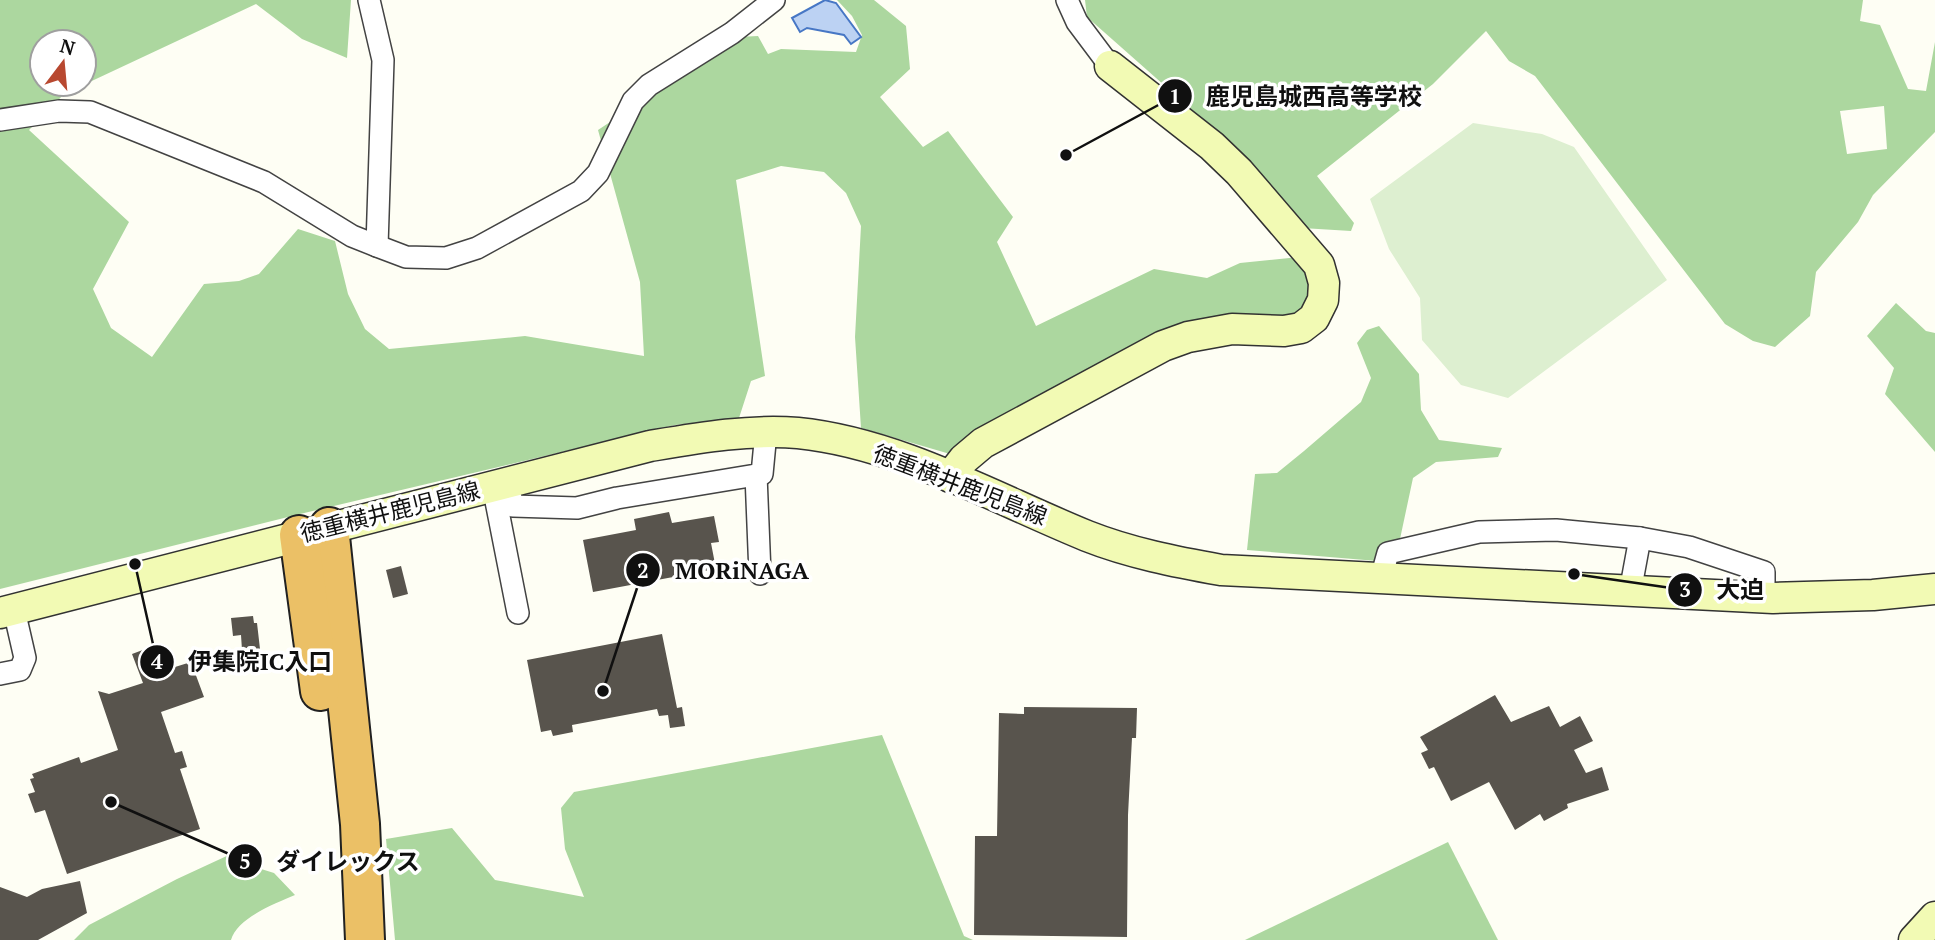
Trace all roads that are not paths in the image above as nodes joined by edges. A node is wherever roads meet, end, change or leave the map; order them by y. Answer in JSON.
{"nodes":[{"id":1,"x":369,"y":0,"type":"edge"},
{"id":2,"x":774,"y":0,"type":"edge"},
{"id":3,"x":1067,"y":0,"type":"edge"},
{"id":4,"x":1110,"y":66,"type":"joint"},
{"id":5,"x":0,"y":120,"type":"edge"},
{"id":6,"x":377,"y":246,"type":"junction"},
{"id":7,"x":766,"y":432,"type":"junction"},
{"id":8,"x":757,"y":475,"type":"junction"},
{"id":9,"x":950,"y":477,"type":"junction"},
{"id":10,"x":500,"y":484,"type":"junction"},
{"id":11,"x":314,"y":531,"type":"junction"},
{"id":12,"x":1640,"y":538,"type":"junction"},
{"id":13,"x":760,"y":573,"type":"dead end"},
{"id":14,"x":1381,"y":578,"type":"junction"},
{"id":15,"x":1935,"y":589,"type":"edge"},
{"id":16,"x":1630,"y":592,"type":"junction"},
{"id":17,"x":1764,"y":597,"type":"junction"},
{"id":18,"x":7,"y":612,"type":"edge"},
{"id":19,"x":518,"y":614,"type":"dead end"},
{"id":20,"x":0,"y":674,"type":"edge"},
{"id":21,"x":1935,"y":917,"type":"edge"},
{"id":22,"x":365,"y":940,"type":"edge"},
{"id":23,"x":1914,"y":940,"type":"edge"}],
"edges":[{"from":1,"to":6,"type":"street"},
{"from":2,"to":6,"type":"street"},
{"from":3,"to":4,"type":"street"},
{"from":4,"to":9,"type":"main road"},
{"from":5,"to":6,"type":"street"},
{"from":7,"to":8,"type":"street"},
{"from":7,"to":9,"type":"main road","name":"徳重横井鹿児島線"},
{"from":7,"to":10,"type":"main road","name":"徳重横井鹿児島線"},
{"from":8,"to":10,"type":"street"},
{"from":8,"to":13,"type":"street"},
{"from":9,"to":14,"type":"main road","name":"徳重横井鹿児島線"},
{"from":10,"to":11,"type":"main road","name":"徳重横井鹿児島線"},
{"from":10,"to":19,"type":"street"},
{"from":11,"to":18,"type":"main road","name":"徳重横井鹿児島線"},
{"from":11,"to":22,"type":"highway"},
{"from":12,"to":14,"type":"street"},
{"from":12,"to":16,"type":"street"},
{"from":12,"to":17,"type":"street"},
{"from":14,"to":16,"type":"main road","name":"徳重横井鹿児島線"},
{"from":15,"to":17,"type":"main road","name":"徳重横井鹿児島線"},
{"from":16,"to":17,"type":"main road","name":"徳重横井鹿児島線"},
{"from":18,"to":20,"type":"street"},
{"from":21,"to":23,"type":"main road"}]}
